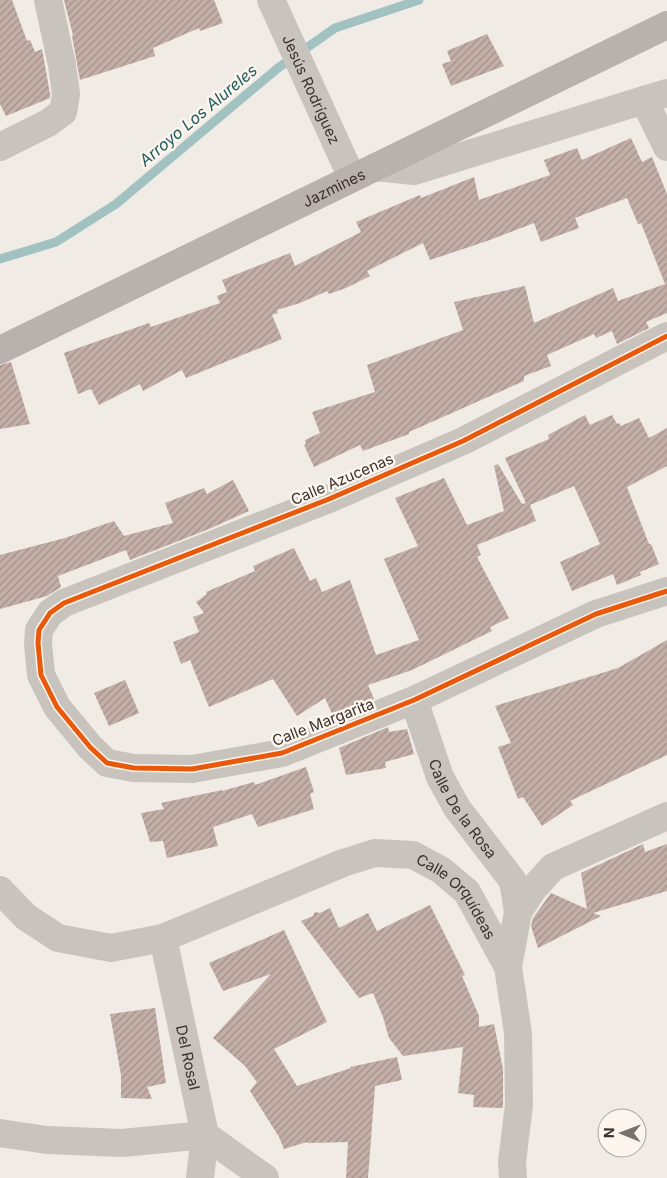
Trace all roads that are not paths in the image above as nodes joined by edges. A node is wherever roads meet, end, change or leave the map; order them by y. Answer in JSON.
{"nodes":[{"id":1,"x":48,"y":0,"type":"edge"},
{"id":2,"x":272,"y":0,"type":"edge"},
{"id":3,"x":667,"y":25,"type":"edge"},
{"id":4,"x":656,"y":96,"type":"edge"},
{"id":5,"x":0,"y":147,"type":"edge"},
{"id":6,"x":667,"y":147,"type":"edge"},
{"id":7,"x":364,"y":172,"type":"junction"},
{"id":8,"x":667,"y":336,"type":"edge"},
{"id":9,"x":0,"y":350,"type":"edge"},
{"id":10,"x":667,"y":591,"type":"edge"},
{"id":11,"x":38,"y":643,"type":"joint"},
{"id":12,"x":414,"y":700,"type":"junction"},
{"id":13,"x":667,"y":816,"type":"edge"},
{"id":14,"x":0,"y":890,"type":"edge"},
{"id":15,"x":518,"y":912,"type":"junction"},
{"id":16,"x":163,"y":938,"type":"junction"},
{"id":17,"x":508,"y":968,"type":"junction"},
{"id":18,"x":0,"y":1133,"type":"edge"},
{"id":19,"x":205,"y":1135,"type":"junction"},
{"id":20,"x":200,"y":1178,"type":"edge"},
{"id":21,"x":265,"y":1178,"type":"edge"},
{"id":22,"x":514,"y":1178,"type":"edge"}],
"edges":[{"from":1,"to":5,"type":"street"},
{"from":2,"to":7,"type":"street","name":"Jesús Rodríguez"},
{"from":3,"to":7,"type":"main road","name":"Jazmines"},
{"from":4,"to":6,"type":"street"},
{"from":4,"to":7,"type":"street"},
{"from":7,"to":9,"type":"main road","name":"Jazmines"},
{"from":8,"to":11,"type":"street","name":"Calle Azucenas"},
{"from":10,"to":12,"type":"street","name":"Calle Margarita"},
{"from":11,"to":12,"type":"street","name":"Calle Margarita"},
{"from":12,"to":15,"type":"street","name":"Calle De la Rosa"},
{"from":13,"to":15,"type":"street","name":"Calle Orquídeas"},
{"from":14,"to":16,"type":"street","name":"Calle Orquídeas"},
{"from":15,"to":17,"type":"street","name":"Calle Orquídeas"},
{"from":16,"to":17,"type":"street","name":"Calle Orquídeas"},
{"from":16,"to":19,"type":"street","name":"Del Rosal"},
{"from":17,"to":22,"type":"street"},
{"from":18,"to":19,"type":"street"},
{"from":19,"to":20,"type":"street","name":"Del Rosal"},
{"from":19,"to":21,"type":"street"}]}
